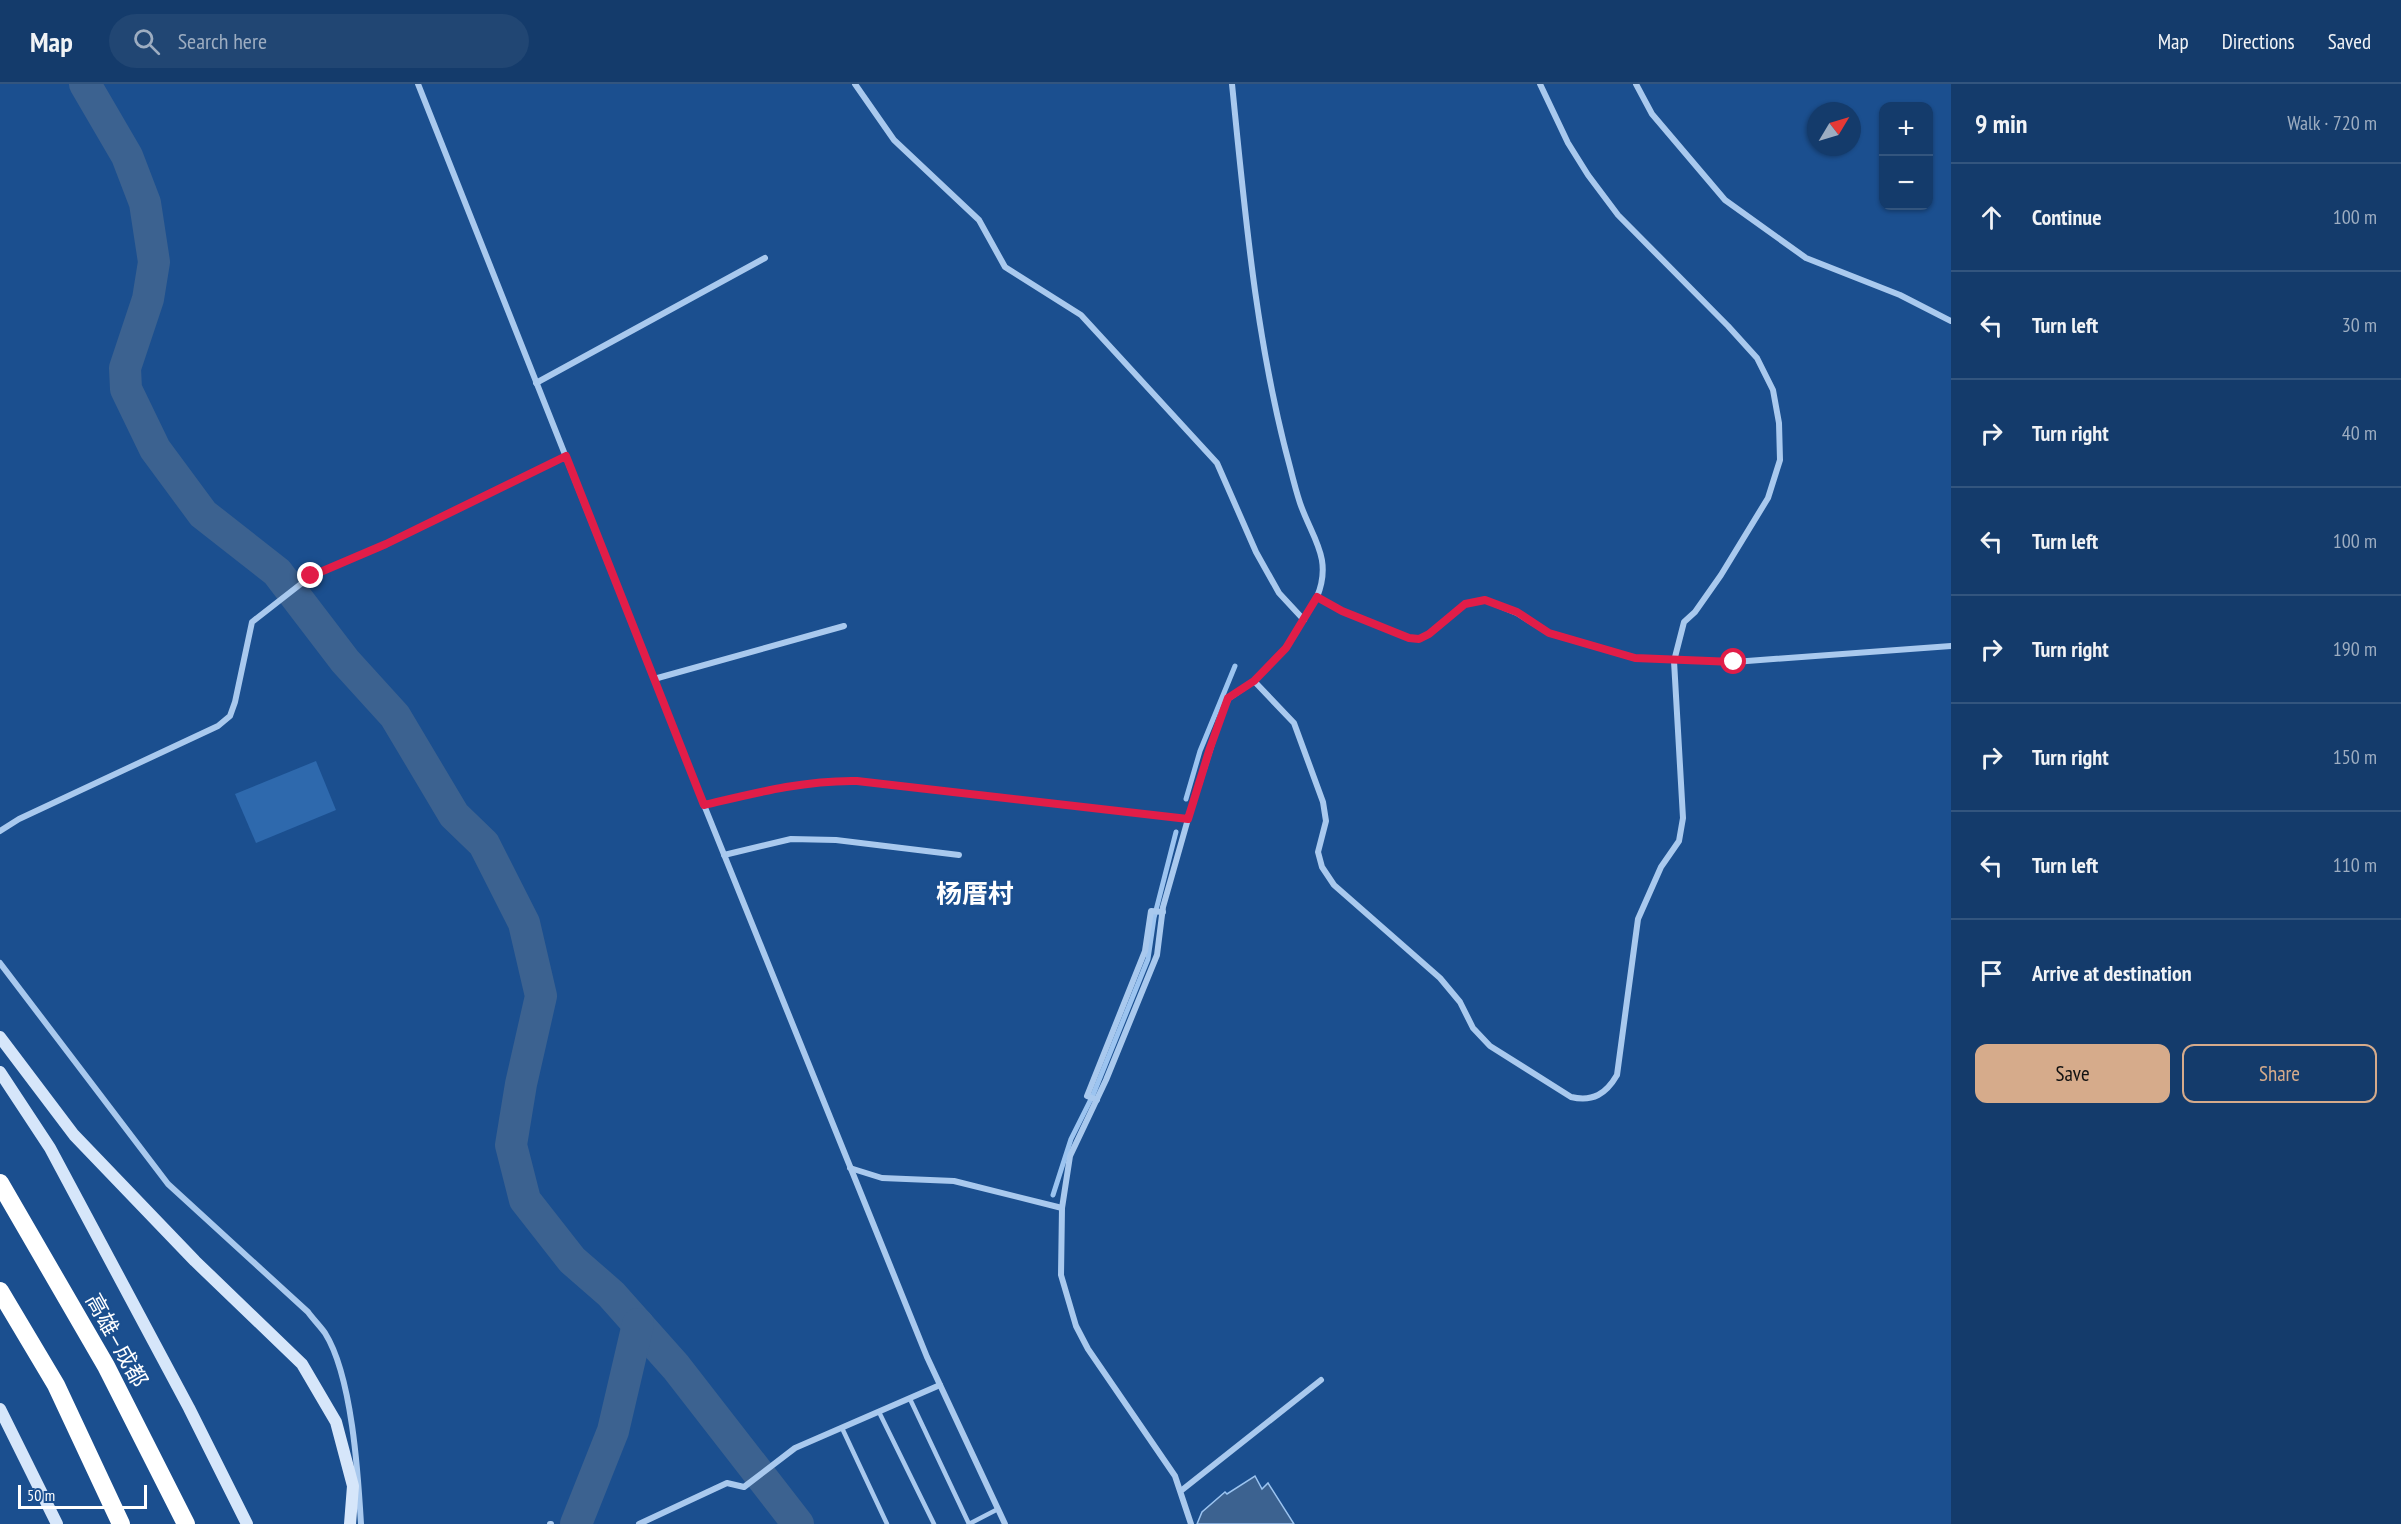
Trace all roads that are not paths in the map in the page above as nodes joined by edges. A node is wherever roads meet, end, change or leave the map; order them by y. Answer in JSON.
{"nodes":[{"id":1,"x":418,"y":84,"type":"edge"},
{"id":2,"x":855,"y":84,"type":"edge"},
{"id":3,"x":1232,"y":84,"type":"edge"},
{"id":4,"x":1540,"y":84,"type":"edge"},
{"id":5,"x":1636,"y":84,"type":"edge"},
{"id":6,"x":765,"y":258,"type":"dead end"},
{"id":7,"x":1951,"y":321,"type":"edge"},
{"id":8,"x":536,"y":383,"type":"junction"},
{"id":9,"x":566,"y":456,"type":"junction"},
{"id":10,"x":1317,"y":597,"type":"junction"},
{"id":11,"x":1304,"y":620,"type":"junction"},
{"id":12,"x":844,"y":626,"type":"dead end"},
{"id":13,"x":1951,"y":646,"type":"edge"},
{"id":14,"x":1674,"y":661,"type":"junction"},
{"id":15,"x":654,"y":679,"type":"junction"},
{"id":16,"x":1254,"y":681,"type":"junction"},
{"id":17,"x":704,"y":805,"type":"junction"},
{"id":18,"x":1188,"y":819,"type":"junction"},
{"id":19,"x":0,"y":831,"type":"edge"},
{"id":20,"x":724,"y":855,"type":"junction"},
{"id":21,"x":959,"y":855,"type":"dead end"},
{"id":22,"x":1158,"y":912,"type":"junction"},
{"id":23,"x":1150,"y":953,"type":"junction"},
{"id":24,"x":0,"y":963,"type":"edge"},
{"id":25,"x":0,"y":1037,"type":"edge"},
{"id":26,"x":0,"y":1072,"type":"edge"},
{"id":27,"x":1093,"y":1099,"type":"junction"},
{"id":28,"x":850,"y":1168,"type":"junction"},
{"id":29,"x":0,"y":1184,"type":"edge"},
{"id":30,"x":1062,"y":1208,"type":"junction"},
{"id":31,"x":0,"y":1291,"type":"edge"},
{"id":32,"x":1321,"y":1380,"type":"dead end"},
{"id":33,"x":940,"y":1385,"type":"junction"},
{"id":34,"x":910,"y":1398,"type":"junction"},
{"id":35,"x":0,"y":1409,"type":"edge"},
{"id":36,"x":879,"y":1412,"type":"junction"},
{"id":37,"x":842,"y":1428,"type":"junction"},
{"id":38,"x":1182,"y":1490,"type":"junction"},
{"id":39,"x":998,"y":1509,"type":"junction"},
{"id":40,"x":57,"y":1524,"type":"edge"},
{"id":41,"x":121,"y":1524,"type":"edge"},
{"id":42,"x":186,"y":1524,"type":"edge"},
{"id":43,"x":247,"y":1524,"type":"edge"},
{"id":44,"x":350,"y":1524,"type":"edge"},
{"id":45,"x":361,"y":1524,"type":"edge"},
{"id":46,"x":639,"y":1524,"type":"edge"},
{"id":47,"x":887,"y":1524,"type":"edge"},
{"id":48,"x":934,"y":1524,"type":"edge"},
{"id":49,"x":969,"y":1524,"type":"edge"},
{"id":50,"x":1005,"y":1524,"type":"edge"},
{"id":51,"x":1191,"y":1524,"type":"edge"}],
"edges":[{"from":1,"to":8,"type":"street"},
{"from":2,"to":11,"type":"street"},
{"from":3,"to":10,"type":"street"},
{"from":4,"to":14,"type":"street"},
{"from":5,"to":7,"type":"street"},
{"from":6,"to":8,"type":"street"},
{"from":8,"to":9,"type":"street"},
{"from":9,"to":15,"type":"street"},
{"from":9,"to":19,"type":"street"},
{"from":10,"to":11,"type":"street"},
{"from":10,"to":14,"type":"street"},
{"from":11,"to":16,"type":"street"},
{"from":12,"to":15,"type":"street"},
{"from":13,"to":14,"type":"street"},
{"from":14,"to":16,"type":"street"},
{"from":15,"to":17,"type":"street"},
{"from":16,"to":18,"type":"street"},
{"from":17,"to":18,"type":"street"},
{"from":17,"to":20,"type":"street"},
{"from":18,"to":22,"type":"street"},
{"from":20,"to":21,"type":"street"},
{"from":20,"to":28,"type":"street"},
{"from":22,"to":23,"type":"street"},
{"from":22,"to":23,"type":"street"},
{"from":23,"to":27,"type":"street"},
{"from":23,"to":27,"type":"street"},
{"from":24,"to":45,"type":"street"},
{"from":25,"to":44,"type":"street"},
{"from":26,"to":43,"type":"street"},
{"from":27,"to":30,"type":"street"},
{"from":28,"to":30,"type":"street"},
{"from":28,"to":33,"type":"street"},
{"from":29,"to":42,"type":"highway","name":"高雄—成都"},
{"from":30,"to":38,"type":"street"},
{"from":31,"to":41,"type":"highway"},
{"from":32,"to":38,"type":"street"},
{"from":33,"to":34,"type":"street"},
{"from":33,"to":39,"type":"street"},
{"from":34,"to":36,"type":"street"},
{"from":34,"to":49,"type":"lane"},
{"from":35,"to":40,"type":"street"},
{"from":36,"to":37,"type":"street"},
{"from":36,"to":48,"type":"lane"},
{"from":37,"to":46,"type":"street"},
{"from":37,"to":47,"type":"lane"},
{"from":38,"to":51,"type":"street"},
{"from":39,"to":49,"type":"lane"},
{"from":39,"to":50,"type":"street"}]}
